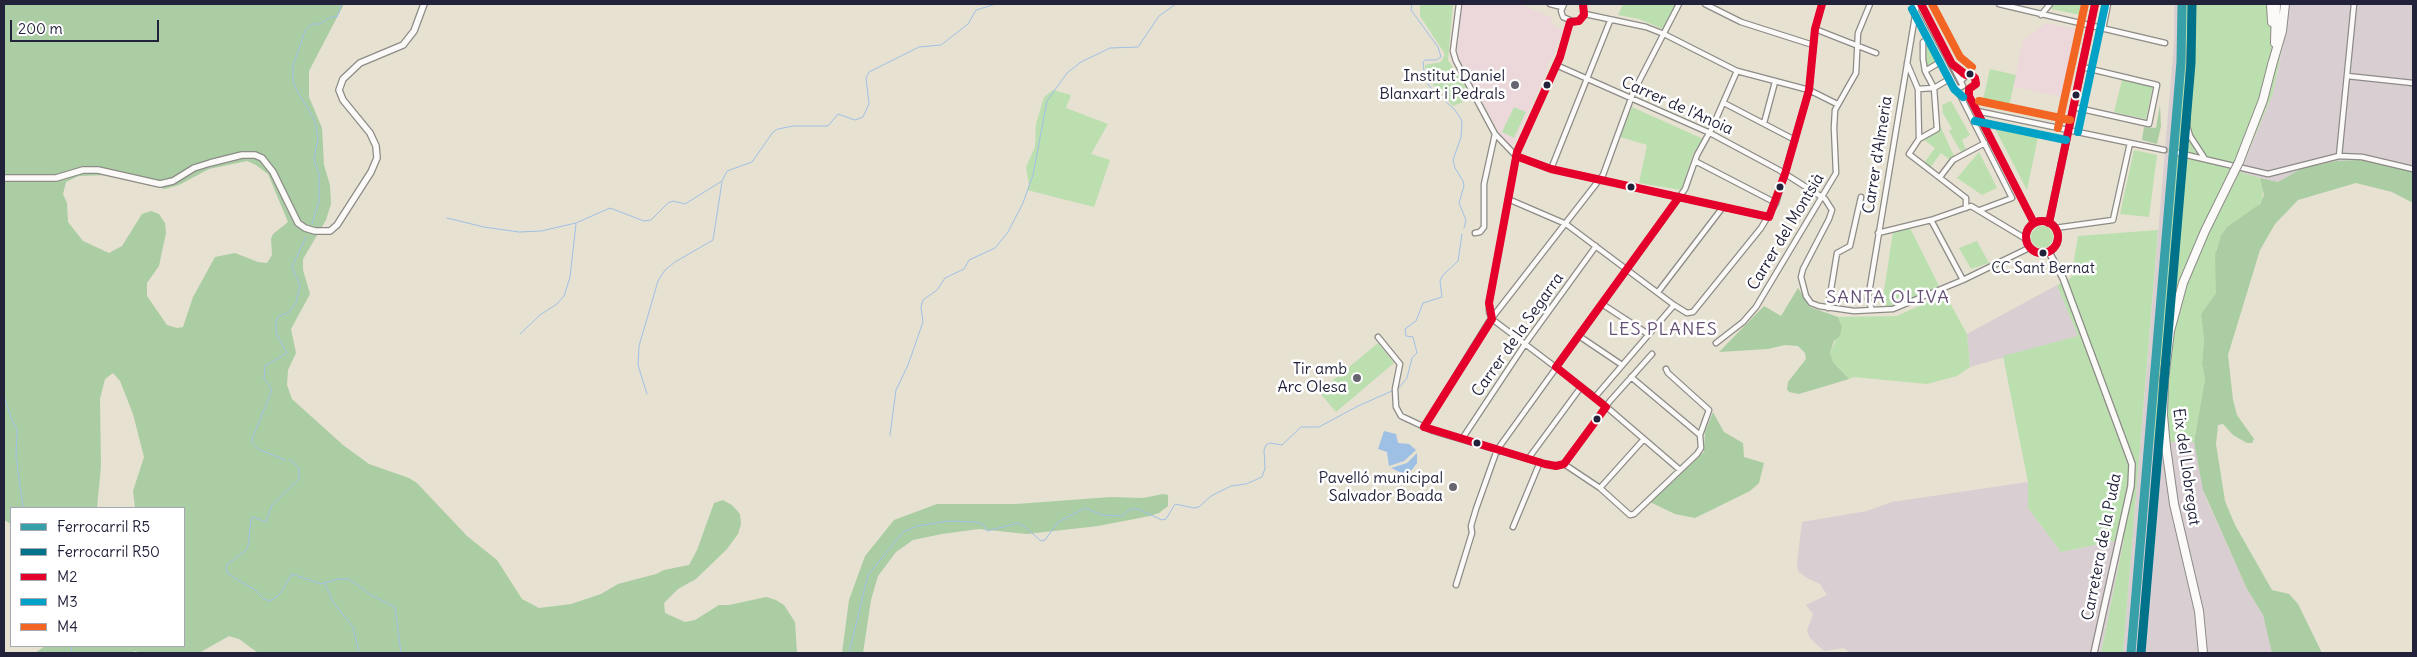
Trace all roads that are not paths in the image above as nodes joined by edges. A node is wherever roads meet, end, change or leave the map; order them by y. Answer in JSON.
{"nodes":[{"id":1,"x":424,"y":4,"type":"edge"},
{"id":2,"x":1459,"y":4,"type":"edge"},
{"id":3,"x":1550,"y":4,"type":"edge"},
{"id":4,"x":1583,"y":4,"type":"edge"},
{"id":5,"x":1679,"y":4,"type":"edge"},
{"id":6,"x":1705,"y":4,"type":"edge"},
{"id":7,"x":1822,"y":4,"type":"edge"},
{"id":8,"x":1870,"y":4,"type":"edge"},
{"id":9,"x":1917,"y":4,"type":"edge"},
{"id":10,"x":1921,"y":4,"type":"edge"},
{"id":11,"x":1999,"y":4,"type":"edge"},
{"id":12,"x":2050,"y":4,"type":"edge"},
{"id":13,"x":2096,"y":4,"type":"edge"},
{"id":14,"x":2108,"y":4,"type":"edge"},
{"id":15,"x":2192,"y":4,"type":"edge"},
{"id":16,"x":2271,"y":4,"type":"edge"},
{"id":17,"x":2276,"y":4,"type":"edge"},
{"id":18,"x":2285,"y":4,"type":"edge"},
{"id":19,"x":2354,"y":4,"type":"edge"},
{"id":20,"x":1563,"y":5,"type":"edge"},
{"id":21,"x":2011,"y":5,"type":"edge"},
{"id":22,"x":1915,"y":10,"type":"junction"},
{"id":23,"x":1584,"y":14,"type":"junction"},
{"id":24,"x":2041,"y":15,"type":"junction"},
{"id":25,"x":1610,"y":21,"type":"junction"},
{"id":26,"x":1570,"y":22,"type":"junction"},
{"id":27,"x":2090,"y":26,"type":"junction"},
{"id":28,"x":1815,"y":29,"type":"junction"},
{"id":29,"x":2103,"y":29,"type":"junction"},
{"id":30,"x":1664,"y":34,"type":"junction"},
{"id":31,"x":1930,"y":38,"type":"junction"},
{"id":32,"x":2165,"y":43,"type":"dead end"},
{"id":33,"x":1813,"y":45,"type":"junction"},
{"id":34,"x":1856,"y":45,"type":"junction"},
{"id":35,"x":1876,"y":53,"type":"dead end"},
{"id":36,"x":1942,"y":61,"type":"junction"},
{"id":37,"x":1906,"y":62,"type":"junction"},
{"id":38,"x":1952,"y":64,"type":"junction"},
{"id":39,"x":1556,"y":65,"type":"junction"},
{"id":40,"x":2272,"y":65,"type":"junction"},
{"id":41,"x":2082,"y":68,"type":"junction"},
{"id":42,"x":1737,"y":71,"type":"junction"},
{"id":43,"x":1925,"y":71,"type":"junction"},
{"id":44,"x":1966,"y":75,"type":"junction"},
{"id":45,"x":2347,"y":76,"type":"junction"},
{"id":46,"x":1951,"y":78,"type":"junction"},
{"id":47,"x":1586,"y":79,"type":"junction"},
{"id":48,"x":1962,"y":80,"type":"junction"},
{"id":49,"x":1775,"y":82,"type":"junction"},
{"id":50,"x":2413,"y":83,"type":"edge"},
{"id":51,"x":1963,"y":86,"type":"junction"},
{"id":52,"x":1934,"y":88,"type":"junction"},
{"id":53,"x":1918,"y":89,"type":"junction"},
{"id":54,"x":1957,"y":89,"type":"junction"},
{"id":55,"x":1969,"y":89,"type":"junction"},
{"id":56,"x":1809,"y":90,"type":"junction"},
{"id":57,"x":1631,"y":98,"type":"junction"},
{"id":58,"x":1724,"y":103,"type":"junction"},
{"id":59,"x":1838,"y":104,"type":"junction"},
{"id":60,"x":2074,"y":107,"type":"junction"},
{"id":61,"x":1977,"y":111,"type":"junction"},
{"id":62,"x":1764,"y":124,"type":"junction"},
{"id":63,"x":2068,"y":130,"type":"junction"},
{"id":64,"x":1710,"y":132,"type":"junction"},
{"id":65,"x":1495,"y":134,"type":"junction"},
{"id":66,"x":1919,"y":139,"type":"junction"},
{"id":67,"x":1795,"y":140,"type":"junction"},
{"id":68,"x":1985,"y":143,"type":"junction"},
{"id":69,"x":2130,"y":143,"type":"junction"},
{"id":70,"x":2164,"y":150,"type":"tunnel mouth"},
{"id":71,"x":2174,"y":152,"type":"tunnel mouth"},
{"id":72,"x":1516,"y":156,"type":"junction"},
{"id":73,"x":2338,"y":156,"type":"junction"},
{"id":74,"x":2205,"y":159,"type":"junction"},
{"id":75,"x":1695,"y":161,"type":"junction"},
{"id":76,"x":1551,"y":168,"type":"junction"},
{"id":77,"x":2413,"y":168,"type":"edge"},
{"id":78,"x":1786,"y":174,"type":"junction"},
{"id":79,"x":1940,"y":177,"type":"junction"},
{"id":80,"x":4,"y":178,"type":"edge"},
{"id":81,"x":1600,"y":179,"type":"junction"},
{"id":82,"x":1679,"y":197,"type":"junction"},
{"id":83,"x":1822,"y":197,"type":"junction"},
{"id":84,"x":1861,"y":197,"type":"dead end"},
{"id":85,"x":1508,"y":199,"type":"junction"},
{"id":86,"x":1776,"y":203,"type":"junction"},
{"id":87,"x":1723,"y":206,"type":"junction"},
{"id":88,"x":1966,"y":208,"type":"junction"},
{"id":89,"x":1980,"y":210,"type":"junction"},
{"id":90,"x":1769,"y":217,"type":"junction"},
{"id":91,"x":1931,"y":220,"type":"junction"},
{"id":92,"x":2049,"y":222,"type":"junction"},
{"id":93,"x":2034,"y":223,"type":"junction"},
{"id":94,"x":1566,"y":224,"type":"junction"},
{"id":95,"x":2055,"y":228,"type":"junction"},
{"id":96,"x":1475,"y":233,"type":"dead end"},
{"id":97,"x":1878,"y":233,"type":"junction"},
{"id":98,"x":2026,"y":239,"type":"junction"},
{"id":99,"x":1596,"y":246,"type":"junction"},
{"id":100,"x":2030,"y":248,"type":"junction"},
{"id":101,"x":2050,"y":252,"type":"junction"},
{"id":102,"x":1626,"y":268,"type":"junction"},
{"id":103,"x":1963,"y":280,"type":"junction"},
{"id":104,"x":1658,"y":292,"type":"junction"},
{"id":105,"x":1602,"y":304,"type":"junction"},
{"id":106,"x":1674,"y":305,"type":"junction"},
{"id":107,"x":1828,"y":308,"type":"junction"},
{"id":108,"x":1872,"y":310,"type":"junction"},
{"id":109,"x":1492,"y":319,"type":"junction"},
{"id":110,"x":1648,"y":334,"type":"junction"},
{"id":111,"x":1580,"y":336,"type":"junction"},
{"id":112,"x":1378,"y":337,"type":"dead end"},
{"id":113,"x":1716,"y":342,"type":"dead end"},
{"id":114,"x":1526,"y":344,"type":"junction"},
{"id":115,"x":1652,"y":354,"type":"dead end"},
{"id":116,"x":1622,"y":364,"type":"junction"},
{"id":117,"x":1556,"y":367,"type":"junction"},
{"id":118,"x":1666,"y":369,"type":"dead end"},
{"id":119,"x":1632,"y":377,"type":"junction"},
{"id":120,"x":1581,"y":387,"type":"junction"},
{"id":121,"x":1594,"y":396,"type":"junction"},
{"id":122,"x":1606,"y":407,"type":"junction"},
{"id":123,"x":1424,"y":427,"type":"junction"},
{"id":124,"x":1700,"y":435,"type":"junction"},
{"id":125,"x":1462,"y":439,"type":"junction"},
{"id":126,"x":1644,"y":439,"type":"junction"},
{"id":127,"x":1496,"y":450,"type":"junction"},
{"id":128,"x":1528,"y":459,"type":"junction"},
{"id":129,"x":1540,"y":462,"type":"junction"},
{"id":130,"x":1564,"y":464,"type":"junction"},
{"id":131,"x":1680,"y":470,"type":"junction"},
{"id":132,"x":1600,"y":488,"type":"junction"},
{"id":133,"x":1513,"y":527,"type":"dead end"},
{"id":134,"x":1456,"y":585,"type":"dead end"},
{"id":135,"x":2094,"y":653,"type":"edge"},
{"id":136,"x":2202,"y":653,"type":"edge"}],
"edges":[{"from":1,"to":80,"type":"street"},
{"from":2,"to":65,"type":"street"},
{"from":3,"to":20,"type":"street"},
{"from":4,"to":23,"type":"street"},
{"from":5,"to":30,"type":"street"},
{"from":6,"to":33,"type":"street"},
{"from":7,"to":28,"type":"street"},
{"from":8,"to":34,"type":"street","name":"Carrer del Montsià"},
{"from":9,"to":22,"type":"street","name":"Carrer d'Almeria"},
{"from":10,"to":38,"type":"street"},
{"from":11,"to":21,"type":"street"},
{"from":12,"to":24,"type":"street"},
{"from":13,"to":27,"type":"street"},
{"from":14,"to":29,"type":"street"},
{"from":15,"to":74,"type":"street"},
{"from":16,"to":40,"type":"main road"},
{"from":17,"to":40,"type":"main road","name":"Eix del Llobregat"},
{"from":18,"to":40,"type":"main road"},
{"from":19,"to":45,"type":"street"},
{"from":20,"to":26,"type":"street"},
{"from":21,"to":24,"type":"street"},
{"from":22,"to":31,"type":"street"},
{"from":22,"to":37,"type":"street","name":"Carrer d'Almeria"},
{"from":23,"to":25,"type":"street"},
{"from":23,"to":26,"type":"street"},
{"from":24,"to":27,"type":"street"},
{"from":25,"to":30,"type":"street"},
{"from":25,"to":47,"type":"street"},
{"from":26,"to":39,"type":"street"},
{"from":27,"to":29,"type":"street"},
{"from":27,"to":41,"type":"street"},
{"from":28,"to":33,"type":"street"},
{"from":28,"to":34,"type":"street"},
{"from":29,"to":32,"type":"street"},
{"from":30,"to":42,"type":"street"},
{"from":30,"to":57,"type":"street"},
{"from":31,"to":36,"type":"street"},
{"from":31,"to":43,"type":"street"},
{"from":33,"to":56,"type":"street"},
{"from":34,"to":35,"type":"street"},
{"from":34,"to":59,"type":"street","name":"Carrer del Montsià"},
{"from":36,"to":43,"type":"street"},
{"from":36,"to":46,"type":"street"},
{"from":37,"to":53,"type":"street"},
{"from":37,"to":97,"type":"street","name":"Carrer d'Almeria"},
{"from":38,"to":44,"type":"street"},
{"from":38,"to":48,"type":"street"},
{"from":39,"to":47,"type":"street","name":"Carrer de l'Anoia"},
{"from":39,"to":72,"type":"street"},
{"from":40,"to":136,"type":"main road","name":"Eix del Llobregat","bridge":true},
{"from":41,"to":60,"type":"street"},
{"from":41,"to":60,"type":"street"},
{"from":42,"to":49,"type":"street"},
{"from":42,"to":58,"type":"street"},
{"from":43,"to":52,"type":"street"},
{"from":44,"to":48,"type":"street"},
{"from":44,"to":55,"type":"street"},
{"from":45,"to":50,"type":"street"},
{"from":45,"to":73,"type":"street"},
{"from":46,"to":52,"type":"street"},
{"from":46,"to":54,"type":"street"},
{"from":47,"to":57,"type":"street","name":"Carrer de l'Anoia"},
{"from":47,"to":76,"type":"street"},
{"from":48,"to":51,"type":"street"},
{"from":49,"to":56,"type":"street"},
{"from":49,"to":62,"type":"street"},
{"from":51,"to":54,"type":"street"},
{"from":51,"to":55,"type":"street"},
{"from":52,"to":53,"type":"street"},
{"from":52,"to":66,"type":"street"},
{"from":53,"to":66,"type":"street"},
{"from":54,"to":68,"type":"street"},
{"from":55,"to":61,"type":"street"},
{"from":56,"to":59,"type":"street"},
{"from":56,"to":67,"type":"street"},
{"from":57,"to":64,"type":"street","name":"Carrer de l'Anoia"},
{"from":57,"to":81,"type":"street"},
{"from":58,"to":62,"type":"street"},
{"from":58,"to":64,"type":"street"},
{"from":59,"to":83,"type":"street","name":"Carrer del Montsià"},
{"from":60,"to":63,"type":"street"},
{"from":61,"to":63,"type":"street"},
{"from":61,"to":93,"type":"street"},
{"from":62,"to":67,"type":"street"},
{"from":63,"to":69,"type":"street"},
{"from":63,"to":92,"type":"street"},
{"from":64,"to":75,"type":"street"},
{"from":64,"to":78,"type":"street","name":"Carrer de l'Anoia"},
{"from":65,"to":72,"type":"street"},
{"from":65,"to":96,"type":"street"},
{"from":66,"to":79,"type":"street"},
{"from":67,"to":78,"type":"street"},
{"from":68,"to":79,"type":"street"},
{"from":68,"to":89,"type":"street"},
{"from":69,"to":70,"type":"street"},
{"from":69,"to":95,"type":"street"},
{"from":71,"to":74,"type":"street"},
{"from":72,"to":76,"type":"street"},
{"from":72,"to":85,"type":"street"},
{"from":73,"to":74,"type":"street"},
{"from":73,"to":77,"type":"street"},
{"from":75,"to":82,"type":"street"},
{"from":75,"to":86,"type":"street"},
{"from":76,"to":81,"type":"street"},
{"from":78,"to":83,"type":"street","name":"Carrer de l'Anoia"},
{"from":78,"to":86,"type":"street"},
{"from":79,"to":88,"type":"street"},
{"from":81,"to":82,"type":"street"},
{"from":81,"to":94,"type":"street"},
{"from":82,"to":87,"type":"street"},
{"from":82,"to":102,"type":"street"},
{"from":83,"to":107,"type":"street"},
{"from":83,"to":113,"type":"street","name":"Carrer del Montsià"},
{"from":84,"to":107,"type":"street"},
{"from":85,"to":94,"type":"street"},
{"from":85,"to":109,"type":"street"},
{"from":86,"to":90,"type":"street"},
{"from":87,"to":90,"type":"street"},
{"from":87,"to":104,"type":"street"},
{"from":88,"to":89,"type":"street"},
{"from":88,"to":91,"type":"street"},
{"from":89,"to":98,"type":"street"},
{"from":90,"to":106,"type":"street"},
{"from":91,"to":97,"type":"street"},
{"from":91,"to":103,"type":"street"},
{"from":92,"to":93,"type":"street"},
{"from":92,"to":95,"type":"street"},
{"from":93,"to":98,"type":"street"},
{"from":94,"to":99,"type":"street"},
{"from":94,"to":109,"type":"street"},
{"from":95,"to":101,"type":"street"},
{"from":97,"to":108,"type":"street","name":"Carrer d'Almeria"},
{"from":98,"to":100,"type":"street"},
{"from":99,"to":102,"type":"street"},
{"from":99,"to":114,"type":"street","name":"Carrer de la Segarra"},
{"from":100,"to":101,"type":"street"},
{"from":100,"to":103,"type":"street"},
{"from":101,"to":135,"type":"street","name":"Carretera de la Puda"},
{"from":102,"to":104,"type":"street"},
{"from":102,"to":105,"type":"street"},
{"from":103,"to":108,"type":"street"},
{"from":104,"to":106,"type":"street"},
{"from":105,"to":110,"type":"street"},
{"from":105,"to":111,"type":"street"},
{"from":106,"to":110,"type":"street"},
{"from":107,"to":108,"type":"street"},
{"from":109,"to":114,"type":"street"},
{"from":109,"to":123,"type":"street"},
{"from":110,"to":116,"type":"street"},
{"from":111,"to":116,"type":"street"},
{"from":111,"to":117,"type":"street"},
{"from":112,"to":123,"type":"street"},
{"from":114,"to":117,"type":"street"},
{"from":114,"to":125,"type":"street","name":"Carrer de la Segarra"},
{"from":115,"to":119,"type":"street"},
{"from":116,"to":121,"type":"street"},
{"from":117,"to":120,"type":"street"},
{"from":117,"to":127,"type":"street"},
{"from":118,"to":124,"type":"street"},
{"from":119,"to":122,"type":"street"},
{"from":119,"to":124,"type":"street"},
{"from":120,"to":121,"type":"street"},
{"from":120,"to":128,"type":"street"},
{"from":121,"to":122,"type":"street"},
{"from":122,"to":126,"type":"street"},
{"from":122,"to":130,"type":"street"},
{"from":123,"to":125,"type":"street"},
{"from":124,"to":131,"type":"street"},
{"from":125,"to":127,"type":"street"},
{"from":126,"to":131,"type":"street"},
{"from":126,"to":132,"type":"street"},
{"from":127,"to":128,"type":"street"},
{"from":127,"to":134,"type":"street"},
{"from":128,"to":129,"type":"street"},
{"from":129,"to":130,"type":"street"},
{"from":129,"to":133,"type":"street"},
{"from":130,"to":132,"type":"street"},
{"from":131,"to":132,"type":"street"}]}
